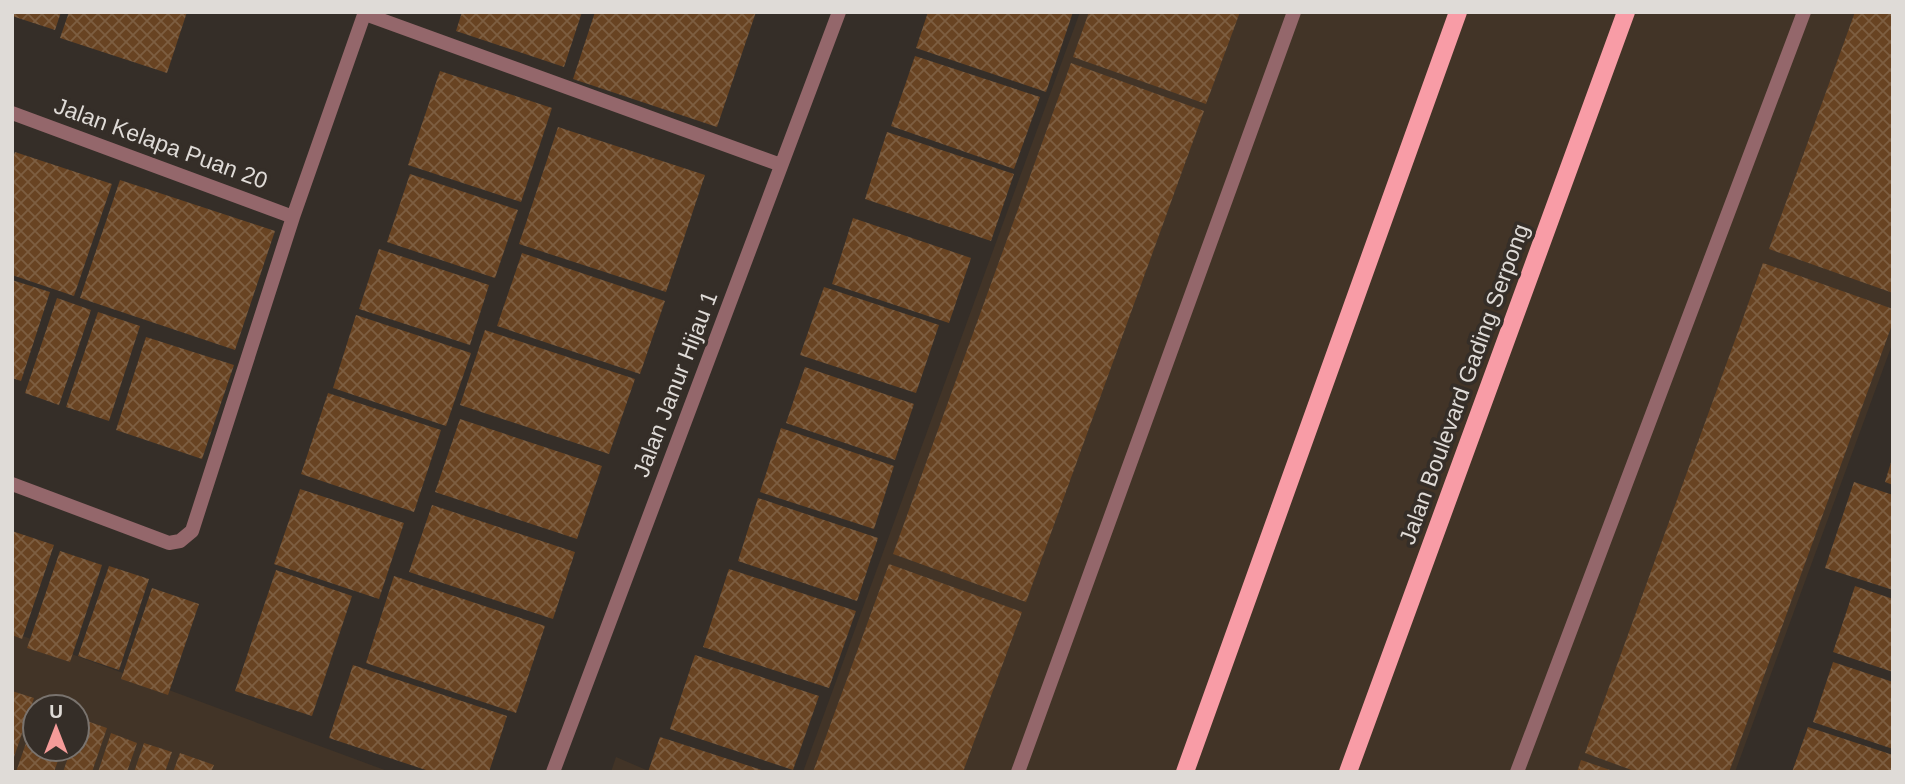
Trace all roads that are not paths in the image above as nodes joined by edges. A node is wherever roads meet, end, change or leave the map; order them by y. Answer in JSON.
{"nodes":[{"id":1,"x":839,"y":12,"type":"edge"},
{"id":2,"x":1294,"y":12,"type":"edge"},
{"id":3,"x":1458,"y":12,"type":"edge"},
{"id":4,"x":1626,"y":12,"type":"edge"},
{"id":5,"x":1804,"y":12,"type":"edge"},
{"id":6,"x":365,"y":13,"type":"edge"},
{"id":7,"x":12,"y":113,"type":"edge"},
{"id":8,"x":781,"y":165,"type":"junction"},
{"id":9,"x":293,"y":216,"type":"junction"},
{"id":10,"x":12,"y":484,"type":"edge"},
{"id":11,"x":553,"y":772,"type":"edge"},
{"id":12,"x":1018,"y":772,"type":"edge"},
{"id":13,"x":1185,"y":772,"type":"edge"},
{"id":14,"x":1348,"y":772,"type":"edge"},
{"id":15,"x":1517,"y":772,"type":"edge"}],
"edges":[{"from":1,"to":8,"type":"street","name":"Jalan Janur Hijau 1"},
{"from":2,"to":12,"type":"street"},
{"from":3,"to":13,"type":"main road"},
{"from":4,"to":14,"type":"main road","name":"Jalan Boulevard Gading Serpong"},
{"from":5,"to":15,"type":"street"},
{"from":6,"to":8,"type":"street"},
{"from":6,"to":9,"type":"street"},
{"from":7,"to":9,"type":"street","name":"Jalan Kelapa Puan 20"},
{"from":8,"to":11,"type":"street","name":"Jalan Janur Hijau 1"},
{"from":9,"to":10,"type":"street"}]}
